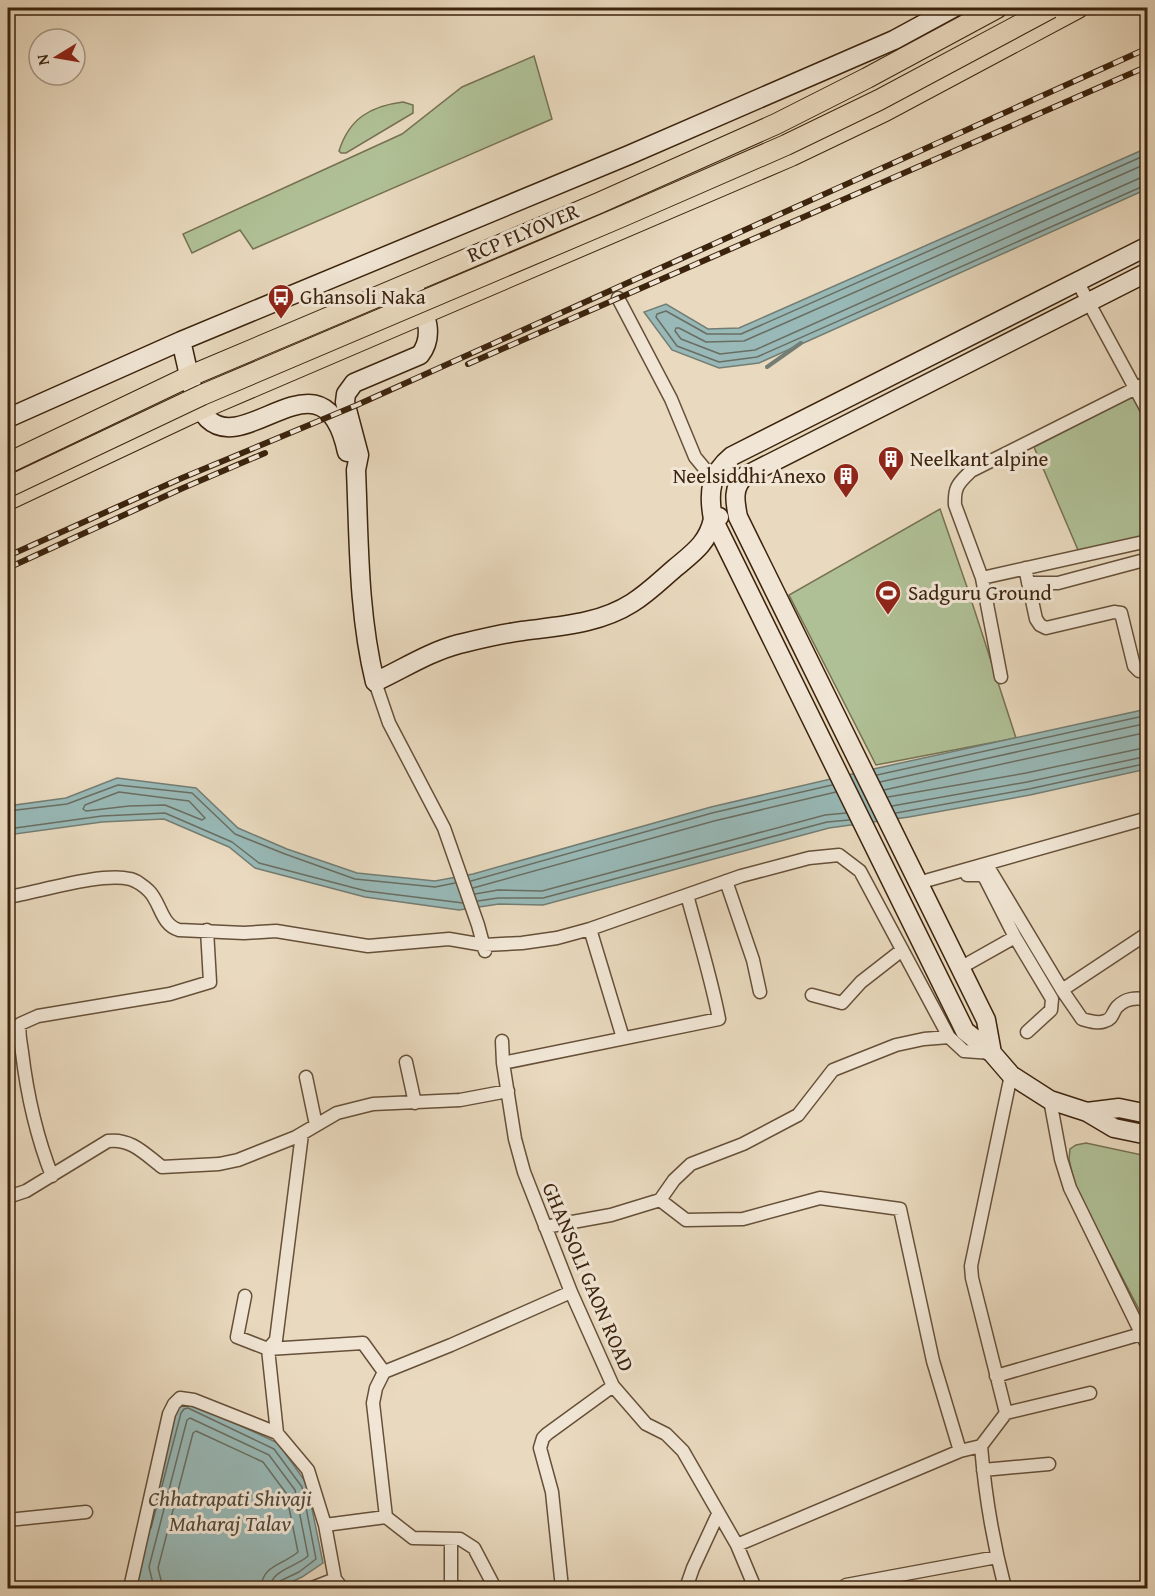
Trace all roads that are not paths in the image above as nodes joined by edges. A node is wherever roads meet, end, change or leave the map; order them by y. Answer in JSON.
{"nodes":[{"id":1,"x":952,"y":8,"type":"edge"},
{"id":2,"x":997,"y":8,"type":"edge"},
{"id":3,"x":1023,"y":8,"type":"edge"},
{"id":4,"x":1051,"y":8,"type":"edge"},
{"id":5,"x":1078,"y":8,"type":"edge"},
{"id":6,"x":1148,"y":246,"type":"edge"},
{"id":7,"x":1148,"y":272,"type":"edge"},
{"id":8,"x":1077,"y":281,"type":"junction"},
{"id":9,"x":412,"y":283,"type":"junction"},
{"id":10,"x":618,"y":298,"type":"dead end"},
{"id":11,"x":1088,"y":302,"type":"junction"},
{"id":12,"x":424,"y":313,"type":"junction"},
{"id":13,"x":181,"y":341,"type":"junction"},
{"id":14,"x":190,"y":376,"type":"junction"},
{"id":15,"x":1148,"y":382,"type":"edge"},
{"id":16,"x":1134,"y":388,"type":"junction"},
{"id":17,"x":201,"y":409,"type":"junction"},
{"id":18,"x":1148,"y":412,"type":"edge"},
{"id":19,"x":8,"y":418,"type":"edge"},
{"id":20,"x":8,"y":463,"type":"edge"},
{"id":21,"x":356,"y":470,"type":"junction"},
{"id":22,"x":8,"y":475,"type":"edge"},
{"id":23,"x":714,"y":480,"type":"junction"},
{"id":24,"x":8,"y":487,"type":"edge"},
{"id":25,"x":8,"y":500,"type":"edge"},
{"id":26,"x":736,"y":510,"type":"junction"},
{"id":27,"x":713,"y":519,"type":"junction"},
{"id":28,"x":1147,"y":543,"type":"edge"},
{"id":29,"x":1148,"y":559,"type":"edge"},
{"id":30,"x":1025,"y":568,"type":"junction"},
{"id":31,"x":982,"y":578,"type":"junction"},
{"id":32,"x":1028,"y":583,"type":"junction"},
{"id":33,"x":1148,"y":673,"type":"edge"},
{"id":34,"x":1001,"y":678,"type":"dead end"},
{"id":35,"x":375,"y":682,"type":"junction"},
{"id":36,"x":1148,"y":818,"type":"edge"},
{"id":37,"x":907,"y":860,"type":"junction"},
{"id":38,"x":987,"y":865,"type":"junction"},
{"id":39,"x":886,"y":869,"type":"junction"},
{"id":40,"x":953,"y":879,"type":"dead end"},
{"id":41,"x":726,"y":881,"type":"junction"},
{"id":42,"x":918,"y":883,"type":"junction"},
{"id":43,"x":687,"y":895,"type":"junction"},
{"id":44,"x":8,"y":897,"type":"edge"},
{"id":45,"x":590,"y":929,"type":"junction"},
{"id":46,"x":207,"y":930,"type":"junction"},
{"id":47,"x":1148,"y":933,"type":"edge"},
{"id":48,"x":1015,"y":937,"type":"junction"},
{"id":49,"x":484,"y":948,"type":"junction"},
{"id":50,"x":902,"y":950,"type":"junction"},
{"id":51,"x":960,"y":968,"type":"junction"},
{"id":52,"x":1062,"y":990,"type":"junction"},
{"id":53,"x":760,"y":992,"type":"dead end"},
{"id":54,"x":812,"y":995,"type":"dead end"},
{"id":55,"x":1148,"y":1000,"type":"edge"},
{"id":56,"x":14,"y":1025,"type":"edge"},
{"id":57,"x":1027,"y":1032,"type":"dead end"},
{"id":58,"x":949,"y":1037,"type":"junction"},
{"id":59,"x":623,"y":1038,"type":"junction"},
{"id":60,"x":502,"y":1041,"type":"dead end"},
{"id":61,"x":992,"y":1053,"type":"junction"},
{"id":62,"x":406,"y":1062,"type":"dead end"},
{"id":63,"x":503,"y":1063,"type":"junction"},
{"id":64,"x":1011,"y":1075,"type":"junction"},
{"id":65,"x":306,"y":1077,"type":"dead end"},
{"id":66,"x":508,"y":1091,"type":"junction"},
{"id":67,"x":1050,"y":1100,"type":"junction"},
{"id":68,"x":415,"y":1103,"type":"junction"},
{"id":69,"x":1088,"y":1112,"type":"junction"},
{"id":70,"x":1148,"y":1114,"type":"edge"},
{"id":71,"x":316,"y":1125,"type":"junction"},
{"id":72,"x":302,"y":1134,"type":"junction"},
{"id":73,"x":1148,"y":1135,"type":"edge"},
{"id":74,"x":52,"y":1176,"type":"junction"},
{"id":75,"x":8,"y":1197,"type":"edge"},
{"id":76,"x":660,"y":1200,"type":"junction"},
{"id":77,"x":545,"y":1227,"type":"junction"},
{"id":78,"x":572,"y":1292,"type":"junction"},
{"id":79,"x":245,"y":1296,"type":"dead end"},
{"id":80,"x":1141,"y":1334,"type":"junction"},
{"id":81,"x":272,"y":1344,"type":"junction"},
{"id":82,"x":1148,"y":1347,"type":"edge"},
{"id":83,"x":384,"y":1372,"type":"junction"},
{"id":84,"x":996,"y":1376,"type":"junction"},
{"id":85,"x":613,"y":1386,"type":"junction"},
{"id":86,"x":1090,"y":1394,"type":"dead end"},
{"id":87,"x":1006,"y":1413,"type":"junction"},
{"id":88,"x":277,"y":1433,"type":"junction"},
{"id":89,"x":981,"y":1446,"type":"junction"},
{"id":90,"x":960,"y":1451,"type":"junction"},
{"id":91,"x":1048,"y":1464,"type":"dead end"},
{"id":92,"x":983,"y":1470,"type":"junction"},
{"id":93,"x":87,"y":1512,"type":"dead end"},
{"id":94,"x":718,"y":1514,"type":"junction"},
{"id":95,"x":386,"y":1517,"type":"junction"},
{"id":96,"x":8,"y":1520,"type":"edge"},
{"id":97,"x":325,"y":1525,"type":"junction"},
{"id":98,"x":451,"y":1539,"type":"junction"},
{"id":99,"x":737,"y":1545,"type":"junction"},
{"id":100,"x":997,"y":1557,"type":"junction"},
{"id":101,"x":338,"y":1584,"type":"edge"},
{"id":102,"x":130,"y":1588,"type":"edge"},
{"id":103,"x":312,"y":1588,"type":"edge"},
{"id":104,"x":461,"y":1588,"type":"edge"},
{"id":105,"x":495,"y":1588,"type":"edge"},
{"id":106,"x":562,"y":1588,"type":"edge"},
{"id":107,"x":686,"y":1588,"type":"edge"},
{"id":108,"x":755,"y":1588,"type":"edge"},
{"id":109,"x":846,"y":1588,"type":"edge"},
{"id":110,"x":1005,"y":1588,"type":"edge"}],
"edges":[{"from":1,"to":13,"type":"street"},
{"from":2,"to":9,"type":"main road"},
{"from":3,"to":22,"type":"main road","name":"RCP FLYOVER"},
{"from":4,"to":24,"type":"main road","name":"RCP FLYOVER","bridge":true},
{"from":5,"to":12,"type":"main road"},
{"from":6,"to":8,"type":"street"},
{"from":7,"to":11,"type":"street"},
{"from":8,"to":11,"type":"street"},
{"from":8,"to":23,"type":"street"},
{"from":9,"to":12,"type":"street"},
{"from":9,"to":14,"type":"main road"},
{"from":10,"to":23,"type":"street"},
{"from":11,"to":16,"type":"street"},
{"from":11,"to":26,"type":"street"},
{"from":12,"to":17,"type":"main road"},
{"from":12,"to":21,"type":"street"},
{"from":13,"to":14,"type":"street"},
{"from":13,"to":19,"type":"street"},
{"from":14,"to":17,"type":"street"},
{"from":14,"to":20,"type":"main road"},
{"from":15,"to":16,"type":"street"},
{"from":16,"to":18,"type":"street"},
{"from":16,"to":31,"type":"street"},
{"from":17,"to":21,"type":"street"},
{"from":17,"to":25,"type":"main road"},
{"from":21,"to":35,"type":"street"},
{"from":23,"to":27,"type":"street"},
{"from":26,"to":27,"type":"street"},
{"from":26,"to":37,"type":"street"},
{"from":27,"to":35,"type":"street"},
{"from":27,"to":39,"type":"street"},
{"from":28,"to":30,"type":"street"},
{"from":29,"to":32,"type":"street"},
{"from":30,"to":31,"type":"street"},
{"from":30,"to":32,"type":"street"},
{"from":31,"to":34,"type":"street"},
{"from":32,"to":33,"type":"street"},
{"from":35,"to":49,"type":"street"},
{"from":36,"to":38,"type":"street"},
{"from":37,"to":39,"type":"street"},
{"from":37,"to":42,"type":"street"},
{"from":38,"to":42,"type":"street"},
{"from":38,"to":52,"type":"street"},
{"from":39,"to":61,"type":"street"},
{"from":40,"to":48,"type":"street"},
{"from":41,"to":43,"type":"street"},
{"from":41,"to":50,"type":"street"},
{"from":41,"to":53,"type":"street"},
{"from":42,"to":51,"type":"street"},
{"from":43,"to":45,"type":"street"},
{"from":43,"to":59,"type":"street"},
{"from":44,"to":46,"type":"street"},
{"from":45,"to":49,"type":"street"},
{"from":45,"to":59,"type":"street"},
{"from":46,"to":49,"type":"street"},
{"from":46,"to":56,"type":"street"},
{"from":47,"to":52,"type":"street"},
{"from":48,"to":51,"type":"street"},
{"from":48,"to":57,"type":"street"},
{"from":50,"to":54,"type":"street"},
{"from":50,"to":58,"type":"street"},
{"from":51,"to":61,"type":"street"},
{"from":52,"to":55,"type":"street"},
{"from":56,"to":74,"type":"street"},
{"from":58,"to":61,"type":"street"},
{"from":58,"to":76,"type":"street"},
{"from":59,"to":63,"type":"street"},
{"from":60,"to":63,"type":"street","name":"GHANSOLI GAON ROAD"},
{"from":61,"to":64,"type":"street"},
{"from":62,"to":68,"type":"street"},
{"from":63,"to":66,"type":"street","name":"GHANSOLI GAON ROAD"},
{"from":64,"to":67,"type":"street"},
{"from":64,"to":84,"type":"street"},
{"from":65,"to":71,"type":"street"},
{"from":66,"to":68,"type":"street"},
{"from":66,"to":77,"type":"street","name":"GHANSOLI GAON ROAD"},
{"from":67,"to":69,"type":"street"},
{"from":67,"to":80,"type":"street"},
{"from":68,"to":71,"type":"street"},
{"from":69,"to":70,"type":"street"},
{"from":69,"to":73,"type":"street"},
{"from":71,"to":72,"type":"street"},
{"from":72,"to":74,"type":"street"},
{"from":72,"to":81,"type":"street"},
{"from":74,"to":75,"type":"street"},
{"from":76,"to":77,"type":"street"},
{"from":76,"to":90,"type":"street"},
{"from":77,"to":78,"type":"street","name":"GHANSOLI GAON ROAD"},
{"from":78,"to":83,"type":"street"},
{"from":78,"to":85,"type":"street","name":"GHANSOLI GAON ROAD"},
{"from":79,"to":81,"type":"street"},
{"from":80,"to":82,"type":"street"},
{"from":80,"to":84,"type":"street"},
{"from":81,"to":83,"type":"street"},
{"from":81,"to":88,"type":"street"},
{"from":83,"to":95,"type":"street"},
{"from":84,"to":87,"type":"street"},
{"from":85,"to":94,"type":"street","name":"GHANSOLI GAON ROAD"},
{"from":85,"to":106,"type":"street"},
{"from":86,"to":87,"type":"street"},
{"from":87,"to":89,"type":"street"},
{"from":88,"to":97,"type":"street"},
{"from":88,"to":102,"type":"street"},
{"from":89,"to":90,"type":"street"},
{"from":89,"to":92,"type":"street"},
{"from":90,"to":99,"type":"street"},
{"from":91,"to":92,"type":"street"},
{"from":92,"to":100,"type":"street"},
{"from":93,"to":96,"type":"street"},
{"from":94,"to":99,"type":"street","name":"GHANSOLI GAON ROAD"},
{"from":94,"to":107,"type":"street"},
{"from":95,"to":97,"type":"street"},
{"from":95,"to":98,"type":"street"},
{"from":97,"to":101,"type":"street"},
{"from":98,"to":104,"type":"street"},
{"from":98,"to":105,"type":"street"},
{"from":99,"to":108,"type":"street","name":"GHANSOLI GAON ROAD"},
{"from":100,"to":109,"type":"street"},
{"from":100,"to":110,"type":"street"},
{"from":101,"to":103,"type":"street"}]}
